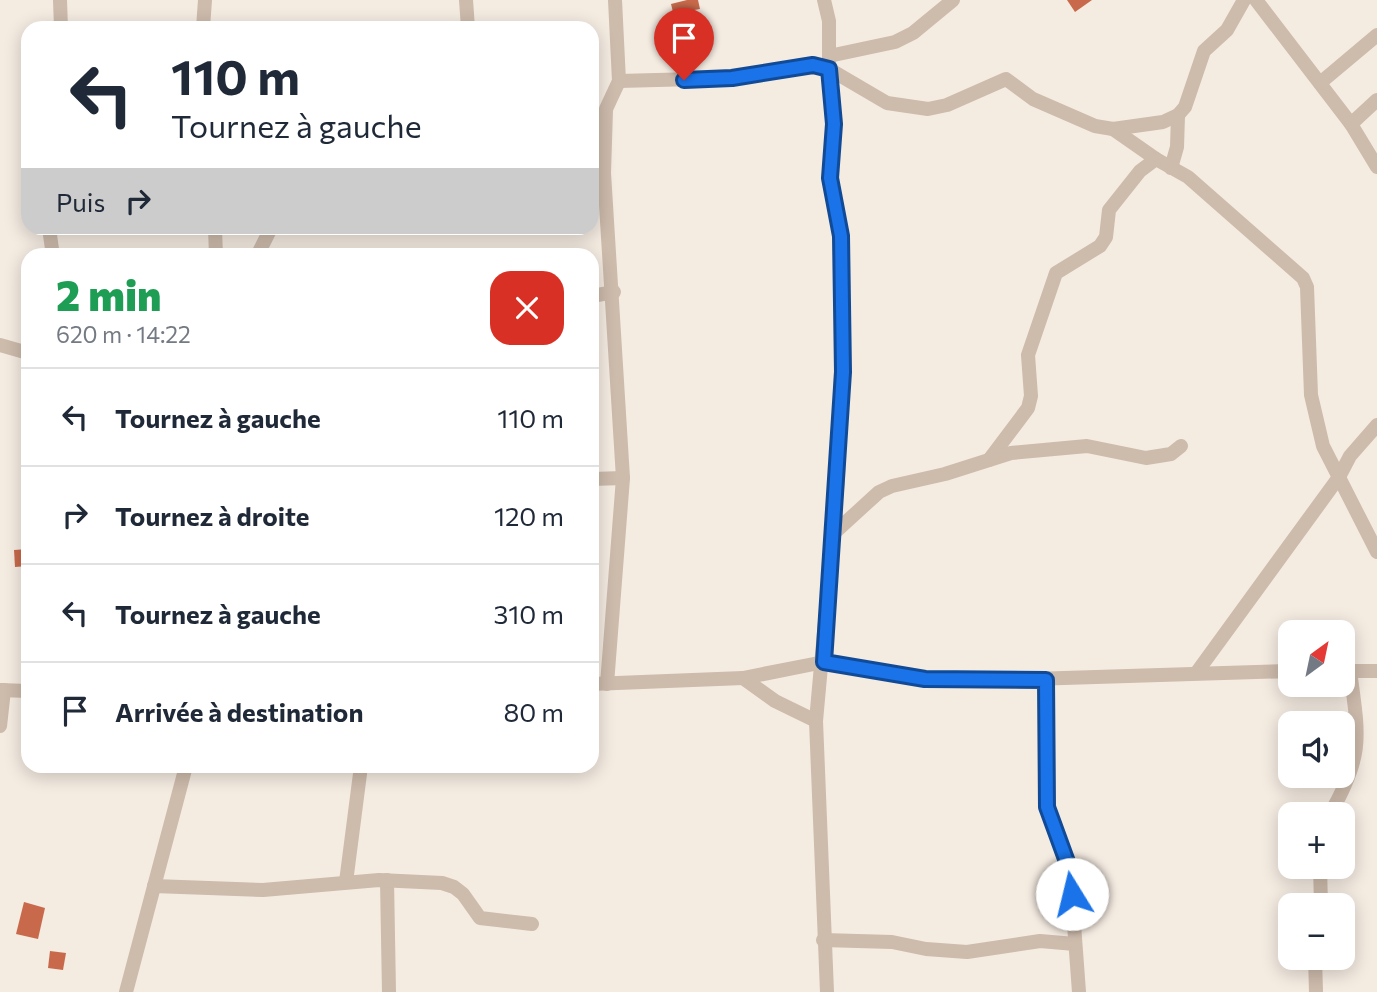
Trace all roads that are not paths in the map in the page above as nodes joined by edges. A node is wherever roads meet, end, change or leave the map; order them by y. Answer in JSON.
{"nodes":[{"id":1,"x":60,"y":0,"type":"edge"},
{"id":2,"x":205,"y":0,"type":"edge"},
{"id":3,"x":466,"y":0,"type":"edge"},
{"id":4,"x":615,"y":0,"type":"edge"},
{"id":5,"x":824,"y":0,"type":"edge"},
{"id":6,"x":953,"y":0,"type":"edge"},
{"id":7,"x":1244,"y":0,"type":"edge"},
{"id":8,"x":1256,"y":0,"type":"edge"},
{"id":9,"x":61,"y":21,"type":"edge"},
{"id":10,"x":204,"y":21,"type":"edge"},
{"id":11,"x":468,"y":21,"type":"edge"},
{"id":12,"x":1377,"y":35,"type":"edge"},
{"id":13,"x":829,"y":62,"type":"junction"},
{"id":14,"x":619,"y":81,"type":"junction"},
{"id":15,"x":1320,"y":83,"type":"junction"},
{"id":16,"x":1377,"y":100,"type":"edge"},
{"id":17,"x":599,"y":109,"type":"edge"},
{"id":18,"x":1178,"y":115,"type":"junction"},
{"id":19,"x":1351,"y":124,"type":"junction"},
{"id":20,"x":1113,"y":129,"type":"junction"},
{"id":21,"x":1156,"y":159,"type":"junction"},
{"id":22,"x":1377,"y":167,"type":"edge"},
{"id":23,"x":1171,"y":168,"type":"junction"},
{"id":24,"x":614,"y":292,"type":"junction"},
{"id":25,"x":599,"y":295,"type":"edge"},
{"id":26,"x":0,"y":345,"type":"edge"},
{"id":27,"x":21,"y":351,"type":"edge"},
{"id":28,"x":1377,"y":425,"type":"edge"},
{"id":29,"x":1181,"y":446,"type":"dead end"},
{"id":30,"x":988,"y":461,"type":"junction"},
{"id":31,"x":1339,"y":477,"type":"junction"},
{"id":32,"x":623,"y":478,"type":"junction"},
{"id":33,"x":599,"y":479,"type":"edge"},
{"id":34,"x":834,"y":533,"type":"junction"},
{"id":35,"x":1377,"y":552,"type":"edge"},
{"id":36,"x":824,"y":662,"type":"junction"},
{"id":37,"x":1278,"y":671,"type":"edge"},
{"id":38,"x":1355,"y":671,"type":"edge"},
{"id":39,"x":1377,"y":671,"type":"edge"},
{"id":40,"x":1197,"y":672,"type":"junction"},
{"id":41,"x":743,"y":678,"type":"junction"},
{"id":42,"x":1046,"y":680,"type":"junction"},
{"id":43,"x":599,"y":684,"type":"edge"},
{"id":44,"x":607,"y":684,"type":"junction"},
{"id":45,"x":2,"y":690,"type":"edge"},
{"id":46,"x":21,"y":691,"type":"edge"},
{"id":47,"x":1351,"y":697,"type":"edge"},
{"id":48,"x":816,"y":720,"type":"junction"},
{"id":49,"x":0,"y":726,"type":"edge"},
{"id":50,"x":184,"y":773,"type":"edge"},
{"id":51,"x":359,"y":773,"type":"edge"},
{"id":52,"x":1336,"y":802,"type":"edge"},
{"id":53,"x":387,"y":880,"type":"junction"},
{"id":54,"x":346,"y":882,"type":"junction"},
{"id":55,"x":154,"y":886,"type":"junction"},
{"id":56,"x":532,"y":924,"type":"dead end"},
{"id":57,"x":823,"y":940,"type":"junction"},
{"id":58,"x":1075,"y":944,"type":"junction"},
{"id":59,"x":1315,"y":970,"type":"edge"},
{"id":60,"x":126,"y":992,"type":"edge"},
{"id":61,"x":389,"y":992,"type":"edge"},
{"id":62,"x":828,"y":992,"type":"edge"},
{"id":63,"x":1079,"y":992,"type":"edge"},
{"id":64,"x":1316,"y":992,"type":"edge"}],
"edges":[{"from":1,"to":9,"type":"street"},
{"from":2,"to":10,"type":"street"},
{"from":3,"to":11,"type":"street"},
{"from":4,"to":14,"type":"street"},
{"from":5,"to":13,"type":"street"},
{"from":6,"to":13,"type":"street"},
{"from":7,"to":18,"type":"street"},
{"from":8,"to":15,"type":"street"},
{"from":12,"to":15,"type":"street"},
{"from":13,"to":14,"type":"street"},
{"from":13,"to":20,"type":"street"},
{"from":13,"to":34,"type":"street"},
{"from":14,"to":17,"type":"street"},
{"from":15,"to":19,"type":"street"},
{"from":16,"to":19,"type":"street"},
{"from":17,"to":24,"type":"street"},
{"from":18,"to":20,"type":"street"},
{"from":18,"to":23,"type":"street"},
{"from":19,"to":22,"type":"street"},
{"from":20,"to":21,"type":"street"},
{"from":21,"to":23,"type":"street"},
{"from":21,"to":30,"type":"street"},
{"from":23,"to":31,"type":"street"},
{"from":24,"to":25,"type":"street"},
{"from":24,"to":32,"type":"street"},
{"from":26,"to":27,"type":"street"},
{"from":28,"to":31,"type":"street"},
{"from":29,"to":30,"type":"street"},
{"from":30,"to":34,"type":"street"},
{"from":31,"to":35,"type":"street"},
{"from":31,"to":40,"type":"street"},
{"from":32,"to":33,"type":"street"},
{"from":32,"to":44,"type":"street"},
{"from":34,"to":36,"type":"street"},
{"from":36,"to":41,"type":"street"},
{"from":36,"to":42,"type":"street"},
{"from":36,"to":48,"type":"street"},
{"from":37,"to":40,"type":"street"},
{"from":38,"to":39,"type":"street"},
{"from":40,"to":42,"type":"street"},
{"from":41,"to":44,"type":"street"},
{"from":41,"to":48,"type":"street"},
{"from":42,"to":58,"type":"street"},
{"from":43,"to":44,"type":"street"},
{"from":45,"to":46,"type":"street"},
{"from":45,"to":49,"type":"street"},
{"from":47,"to":52,"type":"street"},
{"from":48,"to":57,"type":"street"},
{"from":50,"to":55,"type":"street"},
{"from":51,"to":54,"type":"street"},
{"from":53,"to":54,"type":"street"},
{"from":53,"to":56,"type":"street"},
{"from":53,"to":61,"type":"street"},
{"from":54,"to":55,"type":"street"},
{"from":55,"to":60,"type":"street"},
{"from":57,"to":58,"type":"street"},
{"from":57,"to":62,"type":"street"},
{"from":58,"to":63,"type":"street"},
{"from":59,"to":64,"type":"street"}]}
